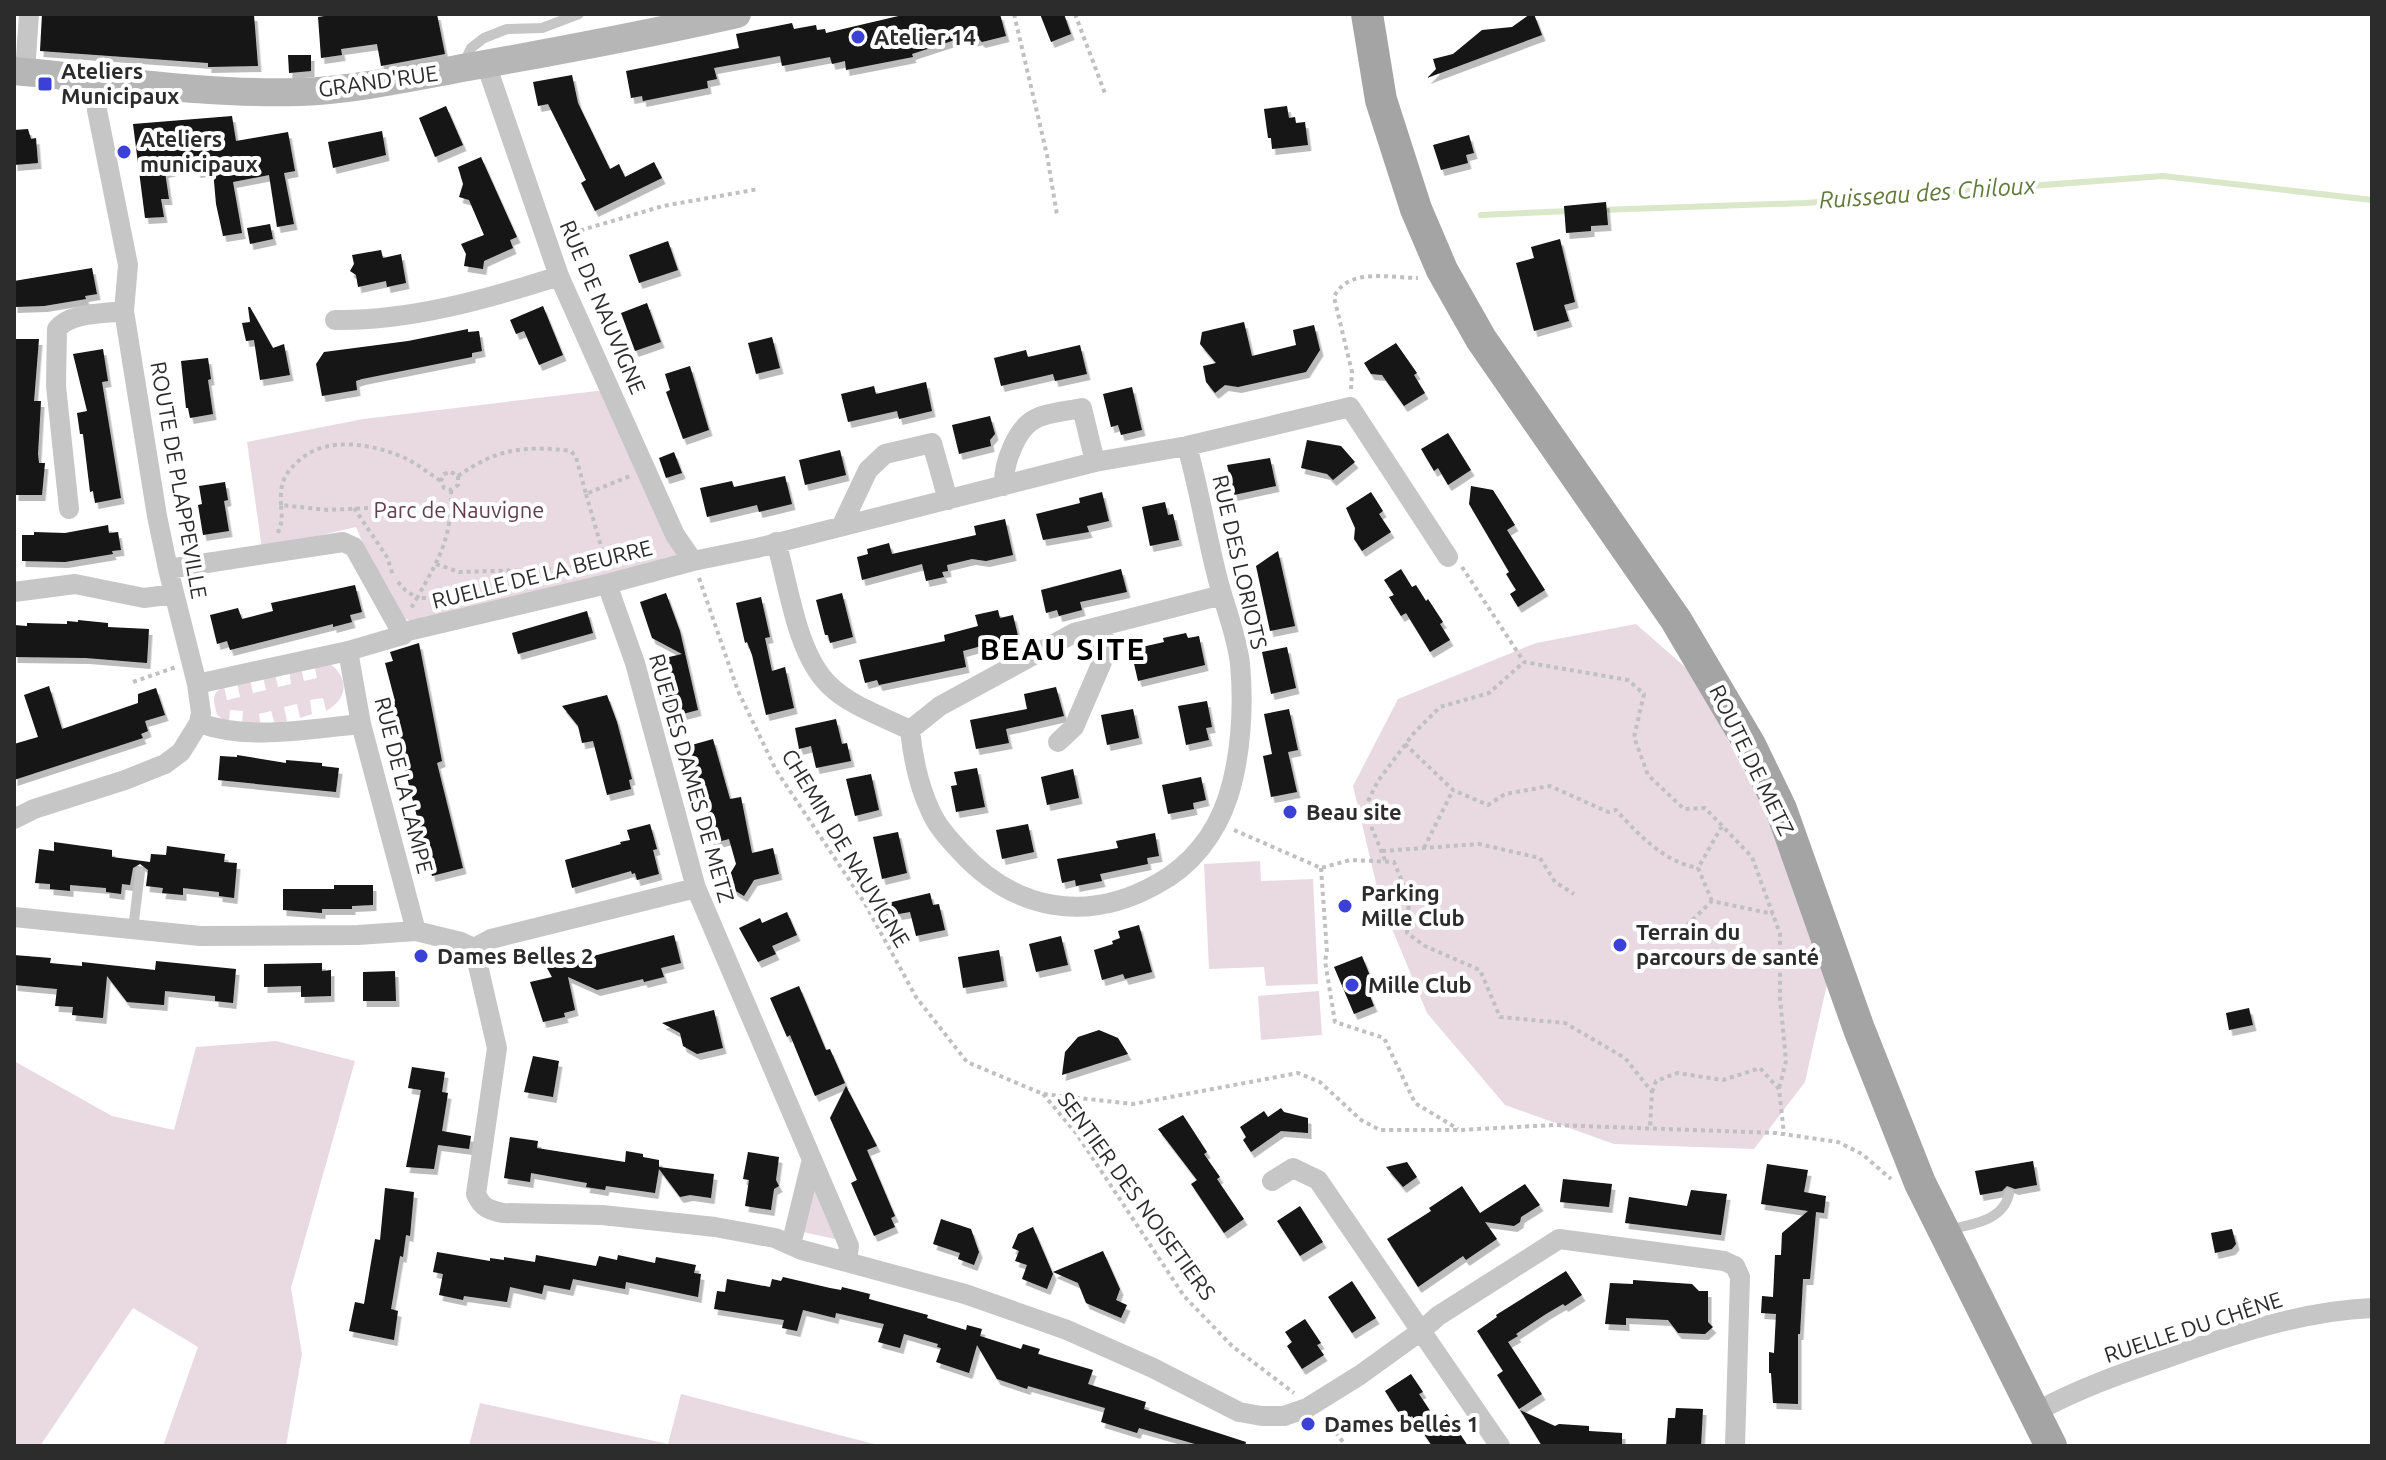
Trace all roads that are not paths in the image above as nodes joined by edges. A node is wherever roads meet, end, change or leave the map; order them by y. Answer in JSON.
{"nodes":[{"id":1,"x":29,"y":14,"type":"edge"},
{"id":2,"x":579,"y":14,"type":"edge"},
{"id":3,"x":1367,"y":14,"type":"edge"},
{"id":4,"x":1386,"y":14,"type":"edge"},
{"id":5,"x":730,"y":15,"type":"edge"},
{"id":6,"x":474,"y":66,"type":"junction"},
{"id":7,"x":20,"y":72,"type":"edge"},
{"id":8,"x":99,"y":80,"type":"junction"},
{"id":9,"x":1401,"y":156,"type":"junction"},
{"id":10,"x":559,"y":276,"type":"junction"},
{"id":11,"x":124,"y":311,"type":"junction"},
{"id":12,"x":335,"y":320,"type":"dead end"},
{"id":13,"x":1187,"y":446,"type":"junction"},
{"id":14,"x":1095,"y":462,"type":"junction"},
{"id":15,"x":1004,"y":486,"type":"junction"},
{"id":16,"x":948,"y":500,"type":"junction"},
{"id":17,"x":69,"y":509,"type":"dead end"},
{"id":18,"x":842,"y":525,"type":"junction"},
{"id":19,"x":776,"y":542,"type":"junction"},
{"id":20,"x":1448,"y":557,"type":"road end"},
{"id":21,"x":693,"y":561,"type":"junction"},
{"id":22,"x":168,"y":569,"type":"junction"},
{"id":23,"x":609,"y":584,"type":"junction"},
{"id":24,"x":14,"y":592,"type":"edge"},
{"id":25,"x":174,"y":594,"type":"junction"},
{"id":26,"x":1222,"y":595,"type":"junction"},
{"id":27,"x":1104,"y":626,"type":"junction"},
{"id":28,"x":403,"y":635,"type":"junction"},
{"id":29,"x":348,"y":651,"type":"junction"},
{"id":30,"x":197,"y":684,"type":"junction"},
{"id":31,"x":199,"y":723,"type":"junction"},
{"id":32,"x":361,"y":724,"type":"junction"},
{"id":33,"x":910,"y":730,"type":"junction"},
{"id":34,"x":1058,"y":742,"type":"dead end"},
{"id":35,"x":14,"y":819,"type":"edge"},
{"id":36,"x":140,"y":872,"type":"dead end"},
{"id":37,"x":696,"y":888,"type":"junction"},
{"id":38,"x":14,"y":917,"type":"edge"},
{"id":39,"x":133,"y":929,"type":"junction"},
{"id":40,"x":416,"y":931,"type":"junction"},
{"id":41,"x":474,"y":948,"type":"junction"},
{"id":42,"x":812,"y":1159,"type":"junction"},
{"id":43,"x":1272,"y":1181,"type":"dead end"},
{"id":44,"x":2009,"y":1194,"type":"dead end"},
{"id":45,"x":1945,"y":1231,"type":"junction"},
{"id":46,"x":791,"y":1245,"type":"junction"},
{"id":47,"x":847,"y":1261,"type":"junction"},
{"id":48,"x":2372,"y":1308,"type":"edge"},
{"id":49,"x":1421,"y":1331,"type":"junction"},
{"id":50,"x":2034,"y":1413,"type":"junction"},
{"id":51,"x":1500,"y":1446,"type":"edge"},
{"id":52,"x":1735,"y":1446,"type":"edge"},
{"id":53,"x":2051,"y":1446,"type":"edge"}],
"edges":[{"from":1,"to":7,"type":"street"},
{"from":2,"to":6,"type":"lane"},
{"from":3,"to":9,"type":"main road","name":"ROUTE DE METZ"},
{"from":4,"to":9,"type":"main road","name":"ROUTE DE METZ"},
{"from":5,"to":6,"type":"street","name":"GRAND'RUE"},
{"from":6,"to":8,"type":"street","name":"GRAND'RUE"},
{"from":6,"to":10,"type":"street","name":"RUE DE NAUVIGNE"},
{"from":7,"to":8,"type":"street","name":"GRAND'RUE"},
{"from":8,"to":11,"type":"street","name":"ROUTE DE PLAPPEVILLE"},
{"from":9,"to":45,"type":"main road","name":"ROUTE DE METZ"},
{"from":10,"to":12,"type":"street"},
{"from":10,"to":21,"type":"street","name":"RUE DE NAUVIGNE"},
{"from":11,"to":17,"type":"street"},
{"from":11,"to":22,"type":"street","name":"ROUTE DE PLAPPEVILLE"},
{"from":13,"to":14,"type":"street"},
{"from":13,"to":20,"type":"street"},
{"from":13,"to":26,"type":"street","name":"RUE DES LORIOTS"},
{"from":14,"to":15,"type":"street"},
{"from":14,"to":15,"type":"street"},
{"from":15,"to":16,"type":"street"},
{"from":16,"to":18,"type":"street"},
{"from":16,"to":18,"type":"street"},
{"from":18,"to":19,"type":"street"},
{"from":19,"to":21,"type":"street"},
{"from":19,"to":33,"type":"street"},
{"from":21,"to":23,"type":"street","name":"RUELLE DE LA BEURRE"},
{"from":22,"to":25,"type":"street","name":"ROUTE DE PLAPPEVILLE"},
{"from":22,"to":28,"type":"street"},
{"from":23,"to":28,"type":"street","name":"RUELLE DE LA BEURRE"},
{"from":23,"to":37,"type":"street","name":"RUE DES DAMES DE METZ"},
{"from":24,"to":25,"type":"street"},
{"from":25,"to":30,"type":"street","name":"ROUTE DE PLAPPEVILLE"},
{"from":26,"to":27,"type":"street"},
{"from":26,"to":33,"type":"street","name":"RUE DES LORIOTS"},
{"from":27,"to":33,"type":"street"},
{"from":27,"to":34,"type":"street"},
{"from":28,"to":29,"type":"street","name":"RUELLE DE LA BEURRE"},
{"from":29,"to":30,"type":"street","name":"RUELLE DE LA BEURRE"},
{"from":29,"to":32,"type":"street","name":"RUE DE LA LAMPE"},
{"from":30,"to":31,"type":"street","name":"ROUTE DE PLAPPEVILLE"},
{"from":31,"to":32,"type":"street"},
{"from":31,"to":35,"type":"street"},
{"from":32,"to":40,"type":"street","name":"RUE DE LA LAMPE"},
{"from":36,"to":39,"type":"lane"},
{"from":37,"to":41,"type":"street"},
{"from":37,"to":42,"type":"street","name":"RUE DES DAMES DE METZ"},
{"from":38,"to":39,"type":"street"},
{"from":39,"to":40,"type":"street"},
{"from":40,"to":41,"type":"street"},
{"from":41,"to":46,"type":"street"},
{"from":42,"to":46,"type":"street"},
{"from":42,"to":47,"type":"street","name":"RUE DES DAMES DE METZ"},
{"from":43,"to":49,"type":"street"},
{"from":44,"to":45,"type":"lane"},
{"from":45,"to":50,"type":"main road","name":"ROUTE DE METZ"},
{"from":46,"to":47,"type":"street"},
{"from":47,"to":49,"type":"street"},
{"from":48,"to":50,"type":"street","name":"RUELLE DU CHÊNE"},
{"from":49,"to":51,"type":"street"},
{"from":49,"to":52,"type":"street"},
{"from":50,"to":53,"type":"main road","name":"ROUTE DE METZ"}]}
